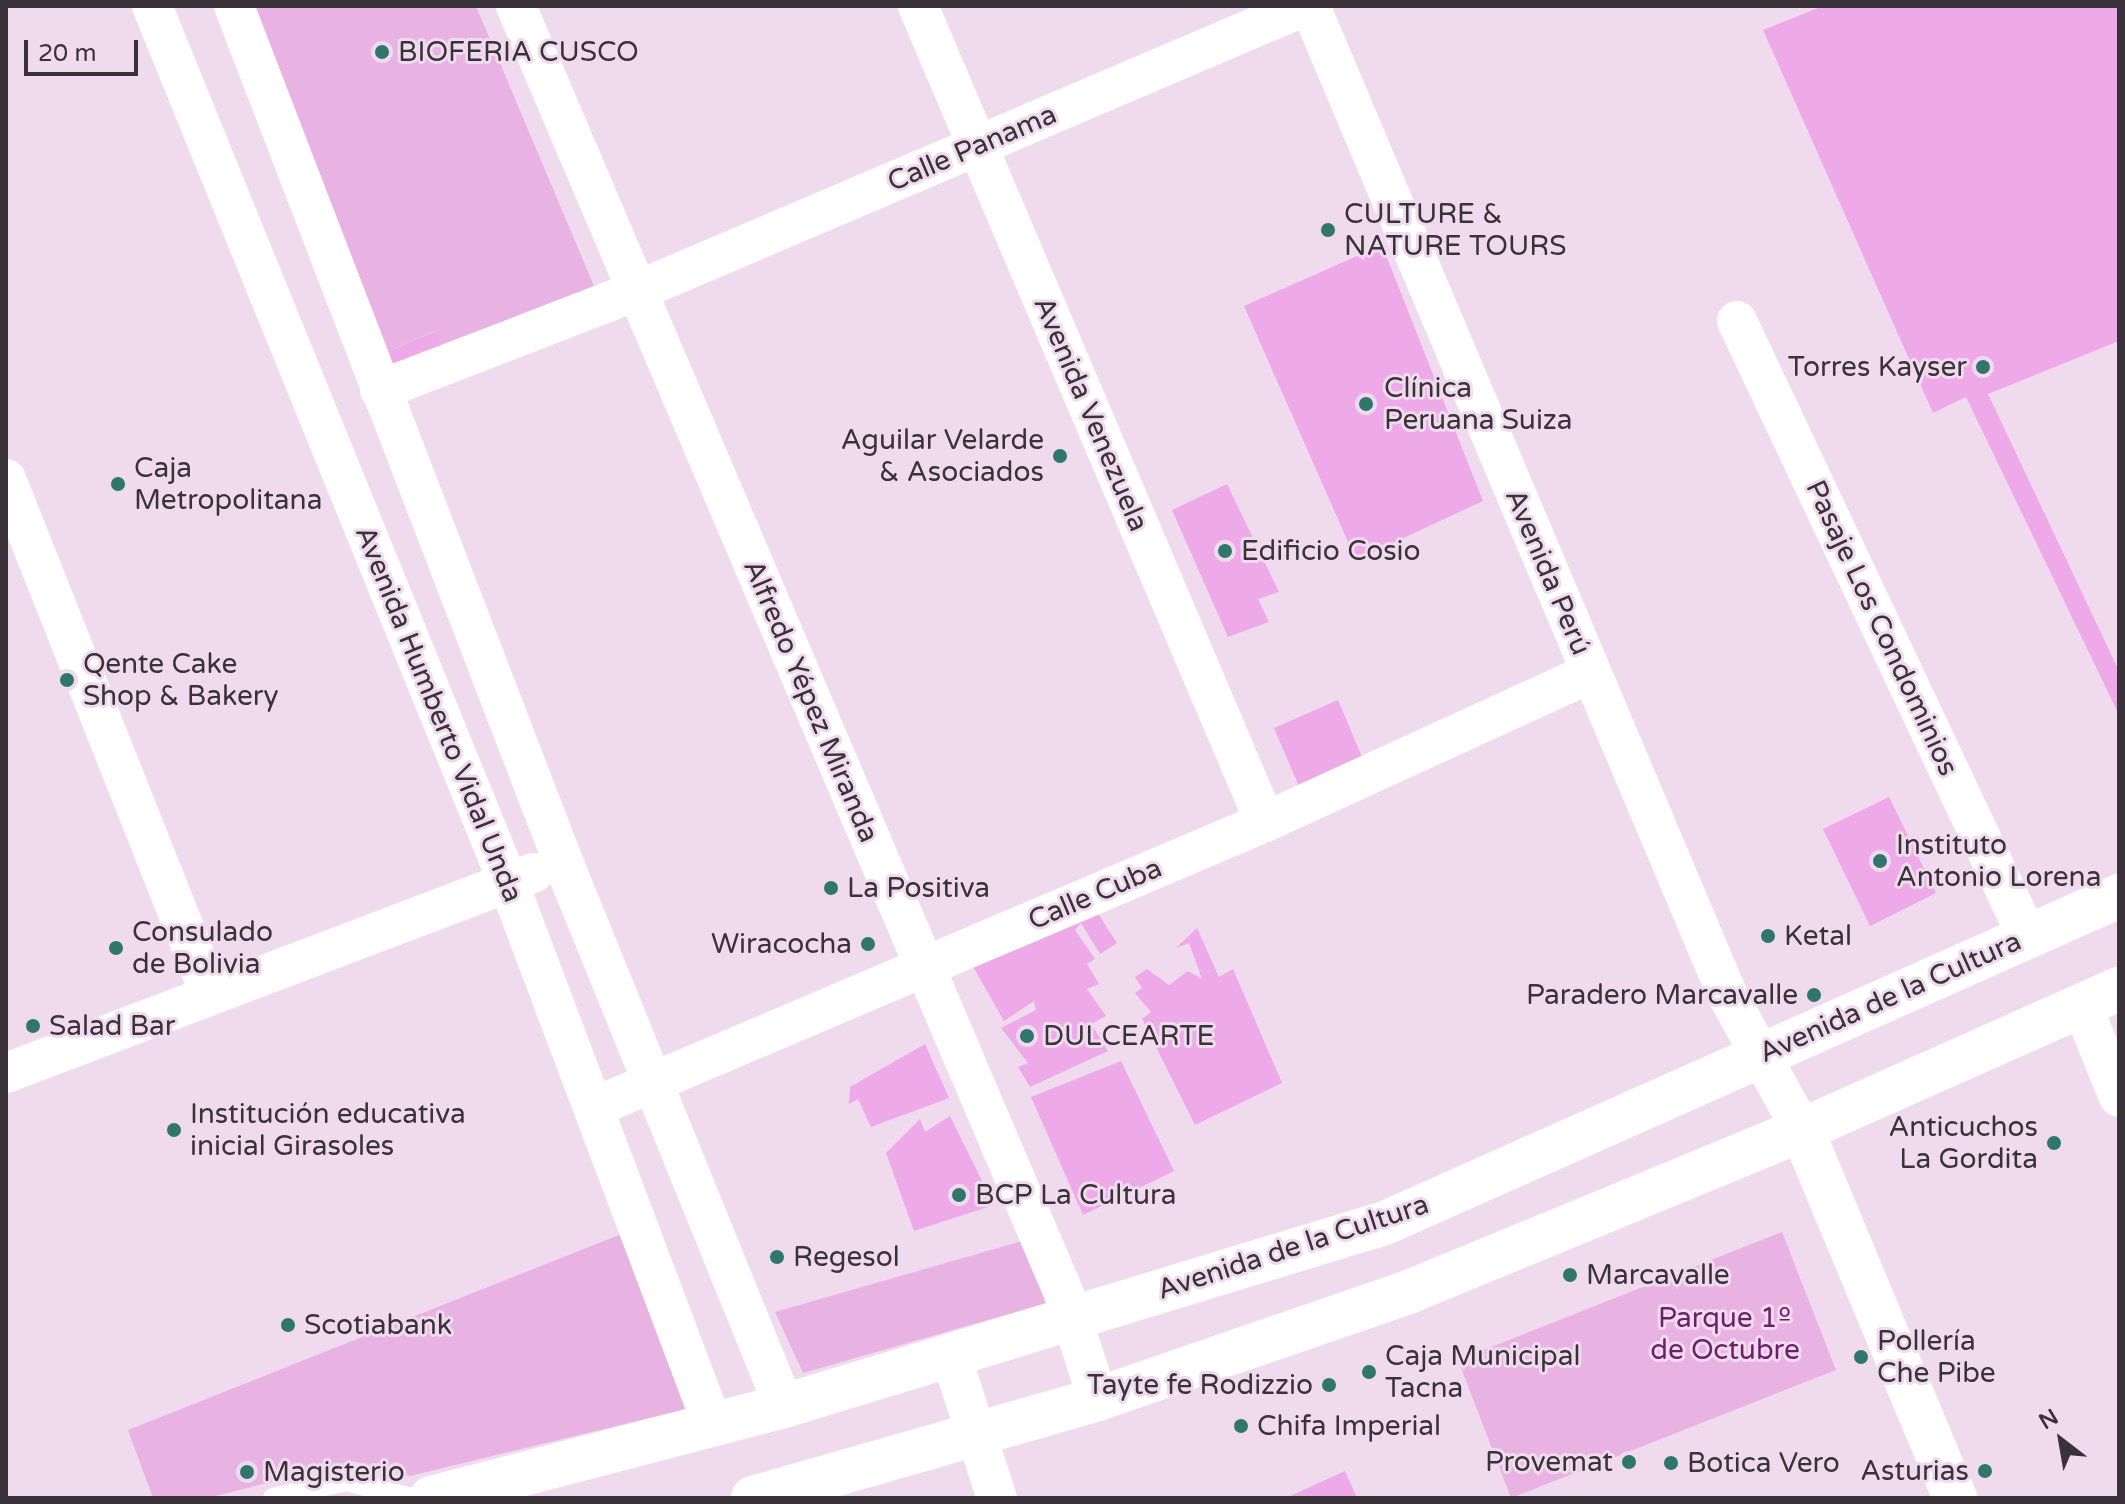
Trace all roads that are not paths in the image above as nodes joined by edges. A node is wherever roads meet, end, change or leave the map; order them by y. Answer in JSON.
{"nodes":[{"id":1,"x":152,"y":6,"type":"edge"},
{"id":2,"x":234,"y":6,"type":"edge"},
{"id":3,"x":516,"y":6,"type":"edge"},
{"id":4,"x":918,"y":6,"type":"edge"},
{"id":5,"x":1307,"y":6,"type":"edge"},
{"id":6,"x":977,"y":146,"type":"junction"},
{"id":7,"x":639,"y":290,"type":"junction"},
{"id":8,"x":1737,"y":321,"type":"dead end"},
{"id":9,"x":380,"y":390,"type":"junction"},
{"id":10,"x":6,"y":479,"type":"edge"},
{"id":11,"x":1590,"y":673,"type":"junction"},
{"id":12,"x":1265,"y":822,"type":"junction"},
{"id":13,"x":564,"y":864,"type":"junction"},
{"id":14,"x":508,"y":882,"type":"junction"},
{"id":15,"x":2119,"y":896,"type":"edge"},
{"id":16,"x":2027,"y":936,"type":"junction"},
{"id":17,"x":922,"y":967,"type":"junction"},
{"id":18,"x":209,"y":991,"type":"junction"},
{"id":19,"x":2100,"y":997,"type":"edge"},
{"id":20,"x":1758,"y":1056,"type":"junction"},
{"id":21,"x":6,"y":1073,"type":"edge"},
{"id":22,"x":650,"y":1083,"type":"junction"},
{"id":23,"x":2119,"y":1097,"type":"edge"},
{"id":24,"x":595,"y":1107,"type":"junction"},
{"id":25,"x":1802,"y":1130,"type":"junction"},
{"id":26,"x":1073,"y":1318,"type":"junction"},
{"id":27,"x":951,"y":1356,"type":"junction"},
{"id":28,"x":1098,"y":1399,"type":"junction"},
{"id":29,"x":784,"y":1406,"type":"junction"},
{"id":30,"x":713,"y":1426,"type":"junction"},
{"id":31,"x":977,"y":1435,"type":"junction"},
{"id":32,"x":273,"y":1498,"type":"edge"},
{"id":33,"x":412,"y":1498,"type":"edge"},
{"id":34,"x":431,"y":1498,"type":"edge"},
{"id":35,"x":753,"y":1498,"type":"edge"},
{"id":36,"x":997,"y":1498,"type":"edge"},
{"id":37,"x":1955,"y":1498,"type":"edge"}],
"edges":[{"from":1,"to":14,"type":"street","name":"Avenida Humberto Vidal Unda"},
{"from":2,"to":9,"type":"street"},
{"from":3,"to":7,"type":"street","name":"Alfredo Yépez Miranda"},
{"from":4,"to":6,"type":"street","name":"Avenida Venezuela"},
{"from":5,"to":6,"type":"street","name":"Calle Panama"},
{"from":5,"to":11,"type":"street","name":"Avenida Perú"},
{"from":6,"to":7,"type":"street","name":"Calle Panama"},
{"from":6,"to":12,"type":"street","name":"Avenida Venezuela"},
{"from":7,"to":9,"type":"street","name":"Calle Panama"},
{"from":7,"to":17,"type":"street","name":"Alfredo Yépez Miranda"},
{"from":8,"to":16,"type":"street","name":"Pasaje Los Condominios"},
{"from":9,"to":13,"type":"street"},
{"from":10,"to":18,"type":"street"},
{"from":11,"to":12,"type":"street","name":"Calle Cuba"},
{"from":11,"to":20,"type":"street","name":"Avenida Perú"},
{"from":12,"to":17,"type":"street","name":"Calle Cuba"},
{"from":13,"to":14,"type":"street"},
{"from":13,"to":22,"type":"street"},
{"from":14,"to":18,"type":"street"},
{"from":14,"to":24,"type":"street","name":"Avenida Humberto Vidal Unda"},
{"from":15,"to":16,"type":"main road","name":"Avenida de la Cultura"},
{"from":16,"to":20,"type":"main road","name":"Avenida de la Cultura"},
{"from":17,"to":22,"type":"street","name":"Calle Cuba"},
{"from":17,"to":26,"type":"street","name":"Alfredo Yépez Miranda"},
{"from":18,"to":21,"type":"street"},
{"from":19,"to":23,"type":"street"},
{"from":19,"to":25,"type":"main road"},
{"from":20,"to":25,"type":"street","name":"Avenida Perú"},
{"from":20,"to":26,"type":"main road","name":"Avenida de la Cultura"},
{"from":22,"to":24,"type":"street","name":"Calle Cuba"},
{"from":22,"to":29,"type":"street"},
{"from":24,"to":30,"type":"street","name":"Avenida Humberto Vidal Unda"},
{"from":25,"to":28,"type":"main road"},
{"from":25,"to":37,"type":"main road"},
{"from":26,"to":27,"type":"main road","name":"Avenida de la Cultura"},
{"from":26,"to":28,"type":"street","name":"Alfredo Yépez Miranda"},
{"from":27,"to":29,"type":"main road","name":"Avenida de la Cultura"},
{"from":27,"to":31,"type":"street"},
{"from":28,"to":31,"type":"main road"},
{"from":29,"to":30,"type":"main road","name":"Avenida de la Cultura"},
{"from":30,"to":34,"type":"main road","name":"Avenida de la Cultura"},
{"from":31,"to":35,"type":"main road"},
{"from":31,"to":36,"type":"street"},
{"from":32,"to":33,"type":"lane"}]}
